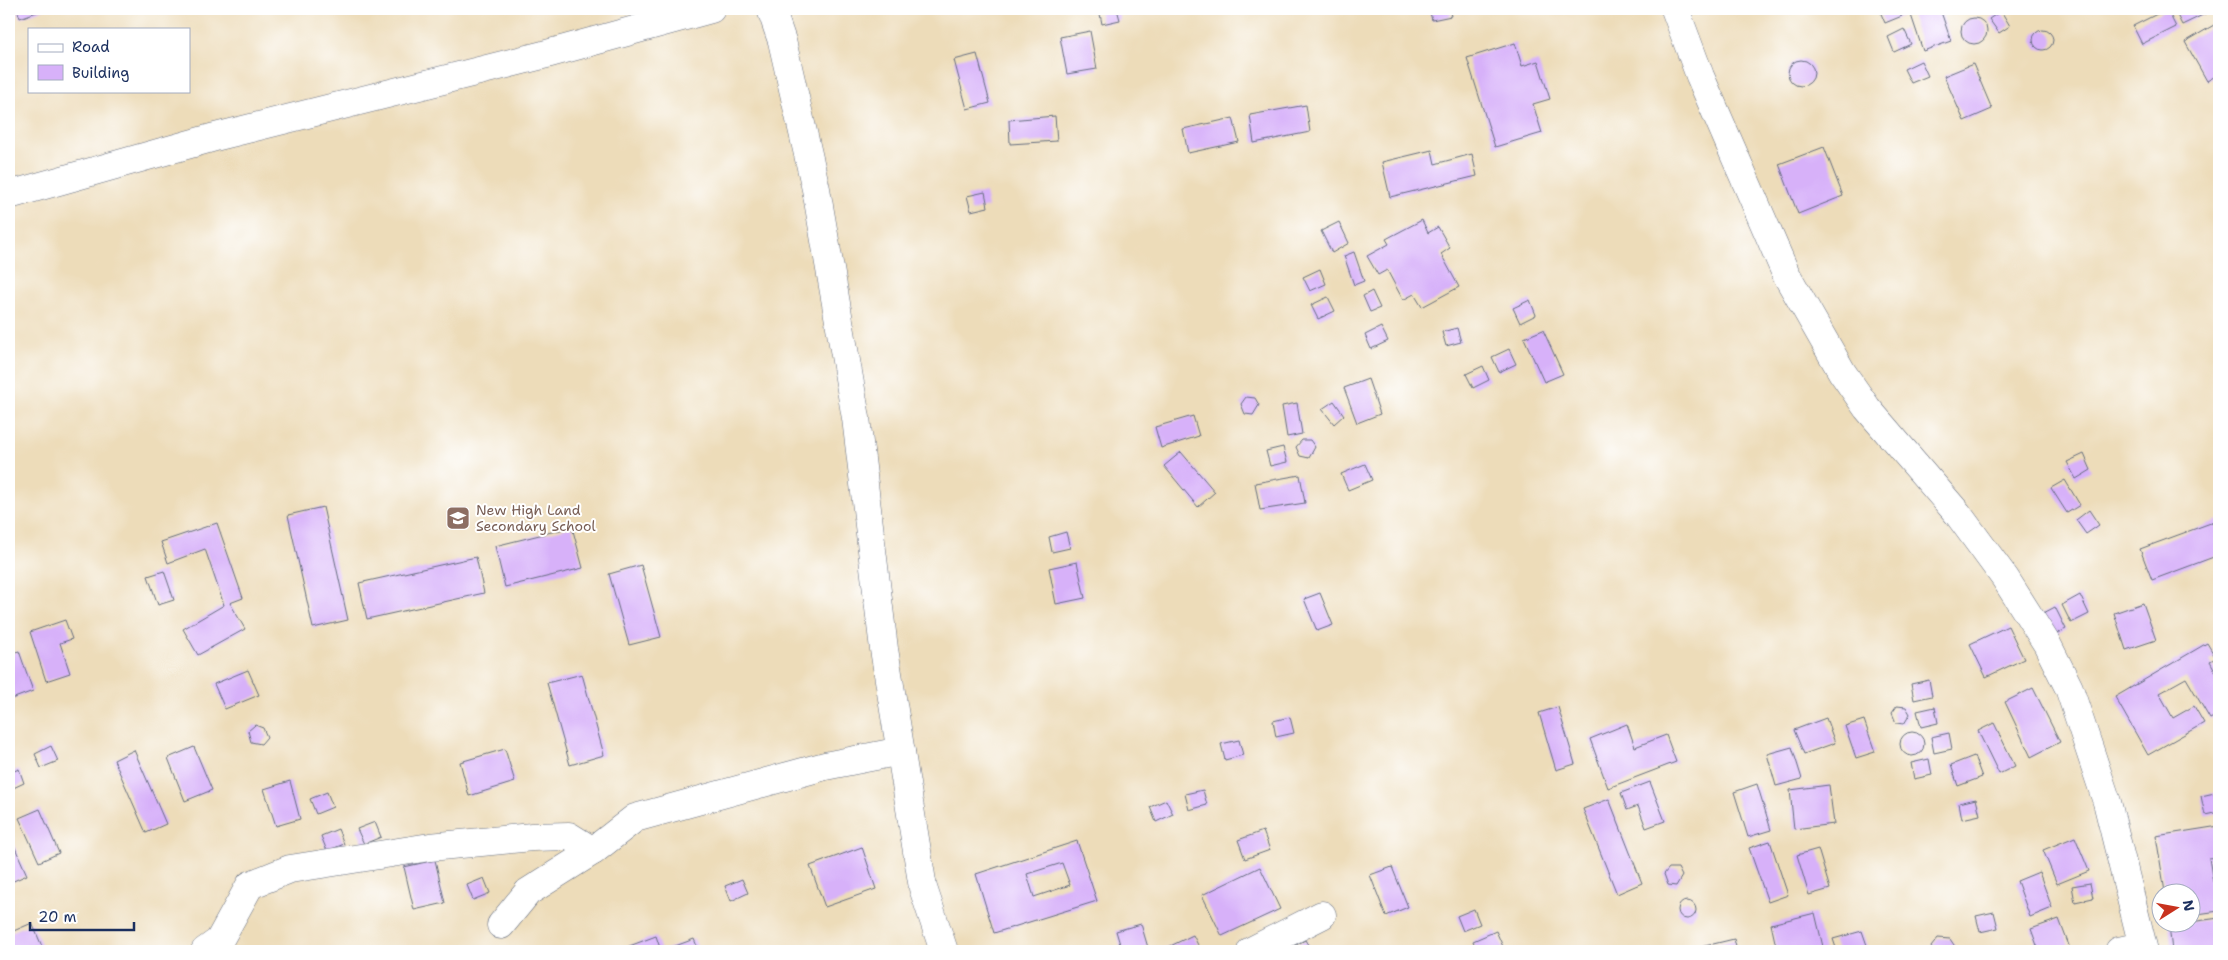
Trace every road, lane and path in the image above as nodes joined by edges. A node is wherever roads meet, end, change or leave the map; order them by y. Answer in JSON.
{"nodes":[{"id":1,"x":711,"y":9,"type":"edge"},
{"id":2,"x":771,"y":9,"type":"edge"},
{"id":3,"x":1676,"y":9,"type":"edge"},
{"id":4,"x":9,"y":195,"type":"edge"},
{"id":5,"x":901,"y":751,"type":"junction"},
{"id":6,"x":593,"y":850,"type":"junction"},
{"id":7,"x":1322,"y":915,"type":"dead end"},
{"id":8,"x":501,"y":924,"type":"dead end"},
{"id":9,"x":2135,"y":950,"type":"edge"},
{"id":10,"x":205,"y":951,"type":"edge"},
{"id":11,"x":944,"y":951,"type":"edge"},
{"id":12,"x":1251,"y":951,"type":"edge"}],
"edges":[{"from":1,"to":4,"type":"street"},
{"from":2,"to":5,"type":"street"},
{"from":3,"to":9,"type":"street"},
{"from":5,"to":6,"type":"street"},
{"from":5,"to":11,"type":"street"},
{"from":6,"to":8,"type":"street"},
{"from":6,"to":10,"type":"street"},
{"from":7,"to":12,"type":"street"}]}
